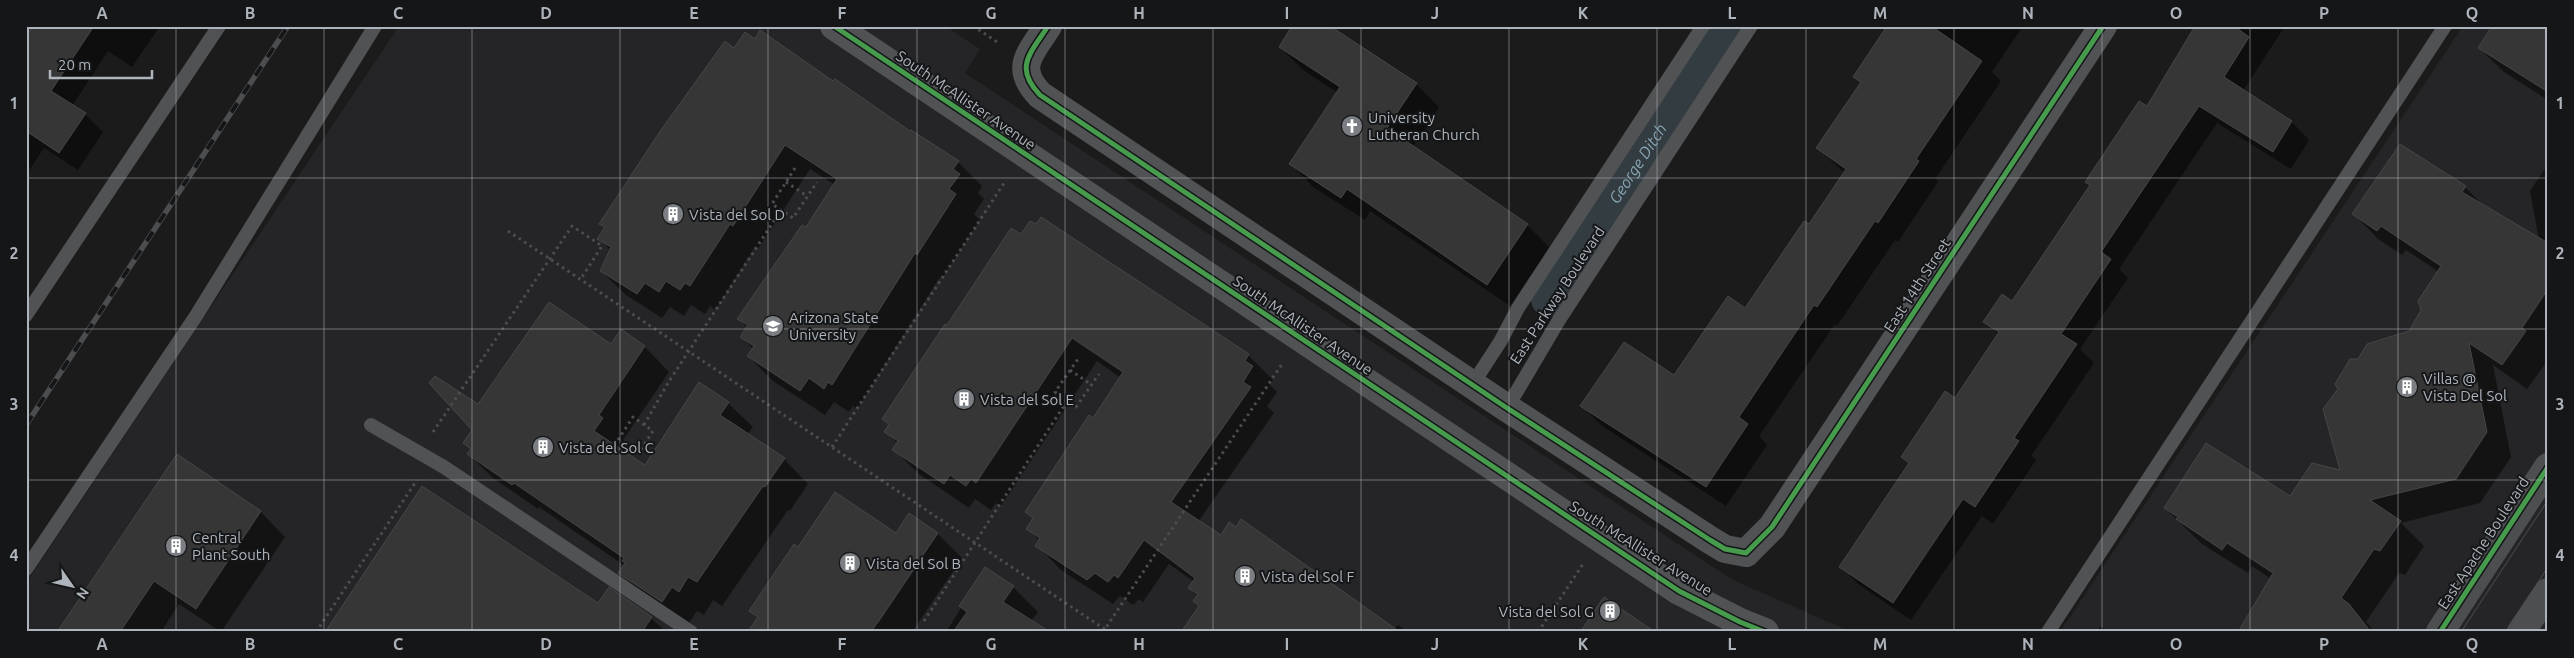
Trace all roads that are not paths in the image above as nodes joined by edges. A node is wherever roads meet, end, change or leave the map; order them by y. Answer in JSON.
{"nodes":[{"id":1,"x":220,"y":26,"type":"edge"},
{"id":2,"x":375,"y":26,"type":"edge"},
{"id":3,"x":834,"y":26,"type":"edge"},
{"id":4,"x":1048,"y":26,"type":"edge"},
{"id":5,"x":1703,"y":26,"type":"edge"},
{"id":6,"x":1752,"y":26,"type":"edge"},
{"id":7,"x":2103,"y":26,"type":"edge"},
{"id":8,"x":2445,"y":26,"type":"edge"},
{"id":9,"x":26,"y":316,"type":"edge"},
{"id":10,"x":1472,"y":385,"type":"junction"},
{"id":11,"x":1507,"y":408,"type":"junction"},
{"id":12,"x":371,"y":425,"type":"dead end"},
{"id":13,"x":2548,"y":468,"type":"edge"},
{"id":14,"x":26,"y":569,"type":"edge"},
{"id":15,"x":2548,"y":592,"type":"edge"},
{"id":16,"x":691,"y":632,"type":"edge"},
{"id":17,"x":1765,"y":632,"type":"edge"},
{"id":18,"x":2048,"y":632,"type":"edge"},
{"id":19,"x":2440,"y":632,"type":"edge"},
{"id":20,"x":2522,"y":632,"type":"edge"}],
"edges":[{"from":1,"to":9,"type":"lane"},
{"from":2,"to":14,"type":"lane"},
{"from":3,"to":17,"type":"street","name":"South McAllister Avenue"},
{"from":4,"to":10,"type":"street"},
{"from":5,"to":10,"type":"lane","name":"East Parkway Boulevard"},
{"from":6,"to":11,"type":"lane","name":"East Parkway Boulevard"},
{"from":7,"to":11,"type":"street","name":"East 14th Street"},
{"from":8,"to":18,"type":"lane"},
{"from":10,"to":11,"type":"street"},
{"from":12,"to":16,"type":"lane"},
{"from":13,"to":19,"type":"main road","name":"East Apache Boulevard"},
{"from":15,"to":20,"type":"main road"}]}
